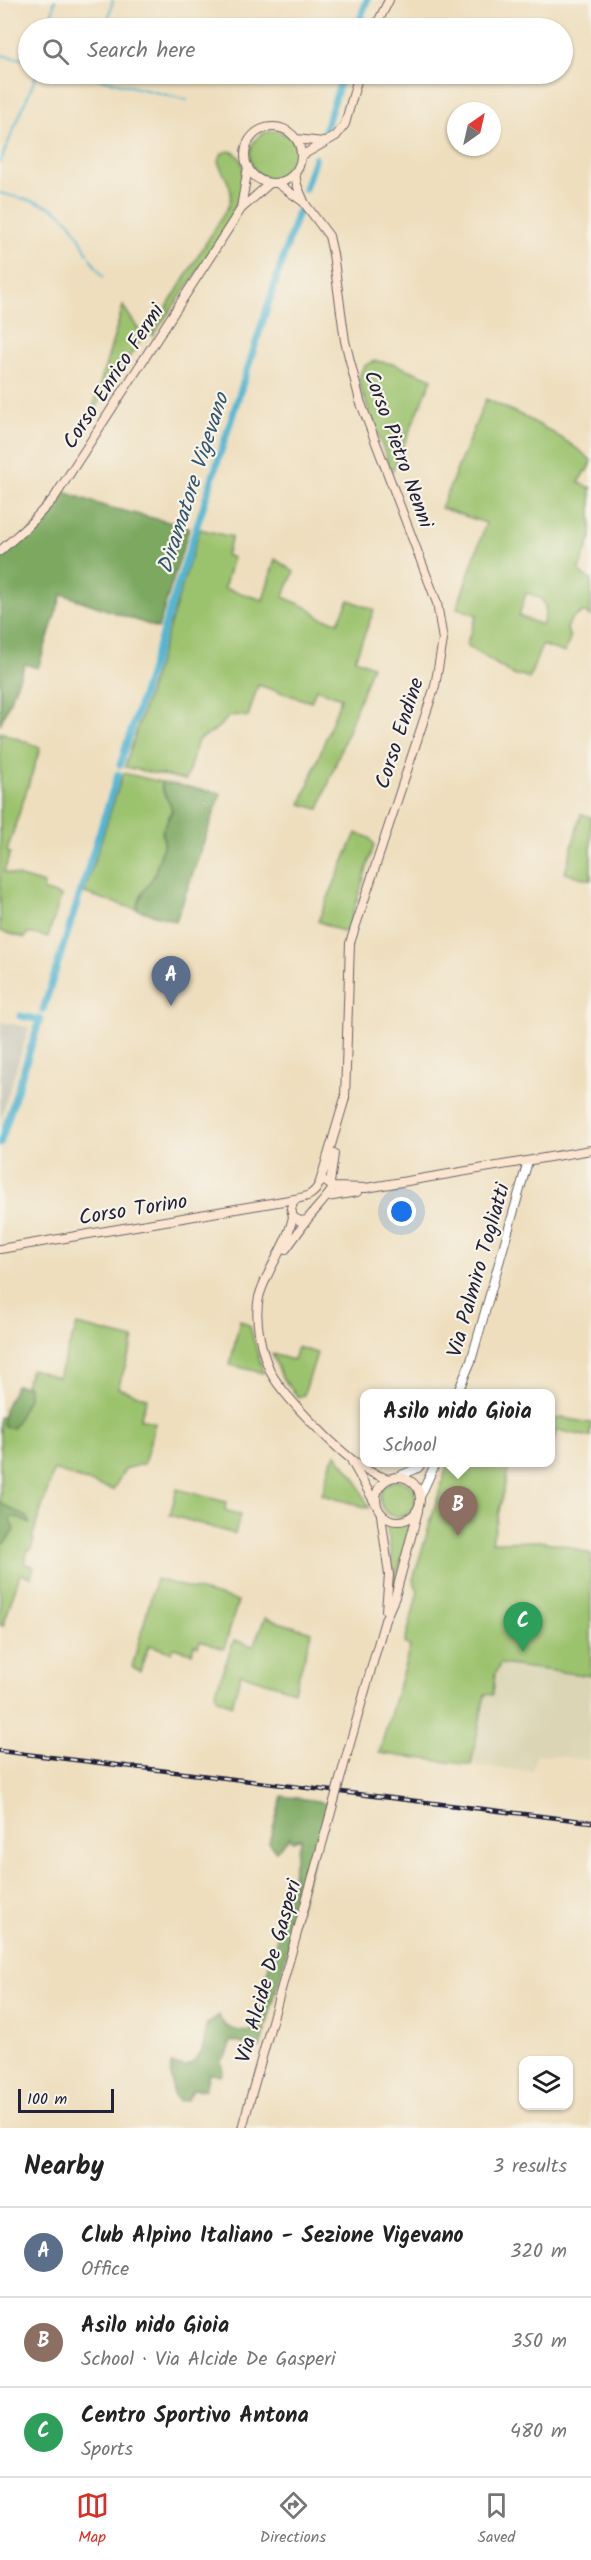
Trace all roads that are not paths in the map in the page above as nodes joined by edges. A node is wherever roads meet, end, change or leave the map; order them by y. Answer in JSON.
{"nodes":[{"id":1,"x":389,"y":0,"type":"edge"},
{"id":2,"x":380,"y":18,"type":"edge"},
{"id":3,"x":356,"y":84,"type":"edge"},
{"id":4,"x":296,"y":139,"type":"junction"},
{"id":5,"x":324,"y":142,"type":"junction"},
{"id":6,"x":301,"y":156,"type":"junction"},
{"id":7,"x":248,"y":167,"type":"junction"},
{"id":8,"x":295,"y":173,"type":"junction"},
{"id":9,"x":273,"y":183,"type":"junction"},
{"id":10,"x":305,"y":204,"type":"junction"},
{"id":11,"x":241,"y":209,"type":"junction"},
{"id":12,"x":0,"y":551,"type":"edge"},
{"id":13,"x":442,"y":640,"type":"joint"},
{"id":14,"x":339,"y":1123,"type":"junction"},
{"id":15,"x":591,"y":1150,"type":"edge"},
{"id":16,"x":528,"y":1161,"type":"junction"},
{"id":17,"x":320,"y":1182,"type":"junction"},
{"id":18,"x":332,"y":1185,"type":"junction"},
{"id":19,"x":366,"y":1188,"type":"junction"},
{"id":20,"x":327,"y":1197,"type":"junction"},
{"id":21,"x":295,"y":1199,"type":"junction"},
{"id":22,"x":272,"y":1204,"type":"junction"},
{"id":23,"x":292,"y":1215,"type":"junction"},
{"id":24,"x":307,"y":1220,"type":"junction"},
{"id":25,"x":0,"y":1249,"type":"edge"},
{"id":26,"x":274,"y":1263,"type":"junction"},
{"id":27,"x":460,"y":1389,"type":"edge"},
{"id":28,"x":347,"y":1455,"type":"junction"},
{"id":29,"x":360,"y":1465,"type":"edge"},
{"id":30,"x":362,"y":1467,"type":"edge"},
{"id":31,"x":419,"y":1467,"type":"edge"},
{"id":32,"x":434,"y":1467,"type":"edge"},
{"id":33,"x":393,"y":1478,"type":"junction"},
{"id":34,"x":420,"y":1497,"type":"junction"},
{"id":35,"x":376,"y":1505,"type":"junction"},
{"id":36,"x":418,"y":1511,"type":"junction"},
{"id":37,"x":381,"y":1515,"type":"junction"},
{"id":38,"x":385,"y":1620,"type":"junction"},
{"id":39,"x":242,"y":2128,"type":"edge"}],
"edges":[{"from":1,"to":2,"type":"main road"},
{"from":3,"to":5,"type":"main road"},
{"from":4,"to":5,"type":"main road"},
{"from":4,"to":6,"type":"main road"},
{"from":4,"to":7,"type":"main road"},
{"from":5,"to":6,"type":"main road"},
{"from":6,"to":8,"type":"main road"},
{"from":7,"to":9,"type":"main road"},
{"from":7,"to":11,"type":"main road","name":"Corso Enrico Fermi"},
{"from":8,"to":9,"type":"main road"},
{"from":8,"to":10,"type":"main road","name":"Corso Pietro Nenni"},
{"from":9,"to":10,"type":"main road","name":"Corso Pietro Nenni"},
{"from":9,"to":11,"type":"main road","name":"Corso Enrico Fermi"},
{"from":10,"to":13,"type":"main road","name":"Corso Pietro Nenni"},
{"from":11,"to":12,"type":"main road","name":"Corso Enrico Fermi"},
{"from":13,"to":14,"type":"main road","name":"Corso Endine"},
{"from":14,"to":17,"type":"main road"},
{"from":14,"to":18,"type":"main road"},
{"from":15,"to":16,"type":"main road"},
{"from":16,"to":19,"type":"main road"},
{"from":16,"to":27,"type":"street","name":"Via Palmiro Togliatti"},
{"from":17,"to":18,"type":"main road"},
{"from":17,"to":21,"type":"main road"},
{"from":18,"to":19,"type":"main road"},
{"from":18,"to":20,"type":"main road"},
{"from":19,"to":20,"type":"main road"},
{"from":20,"to":24,"type":"main road"},
{"from":21,"to":22,"type":"main road","name":"Corso Torino"},
{"from":21,"to":23,"type":"main road"},
{"from":22,"to":23,"type":"main road"},
{"from":22,"to":25,"type":"main road","name":"Corso Torino"},
{"from":23,"to":24,"type":"main road"},
{"from":23,"to":26,"type":"main road"},
{"from":24,"to":26,"type":"main road"},
{"from":26,"to":28,"type":"main road"},
{"from":28,"to":29,"type":"main road"},
{"from":28,"to":35,"type":"main road"},
{"from":30,"to":33,"type":"main road"},
{"from":31,"to":33,"type":"street"},
{"from":32,"to":34,"type":"street"},
{"from":33,"to":34,"type":"main road"},
{"from":33,"to":35,"type":"main road"},
{"from":34,"to":36,"type":"main road"},
{"from":35,"to":37,"type":"main road"},
{"from":36,"to":37,"type":"main road"},
{"from":36,"to":38,"type":"main road"},
{"from":37,"to":38,"type":"main road"},
{"from":38,"to":39,"type":"main road","name":"Via Alcide De Gasperi","bridge":true}]}
